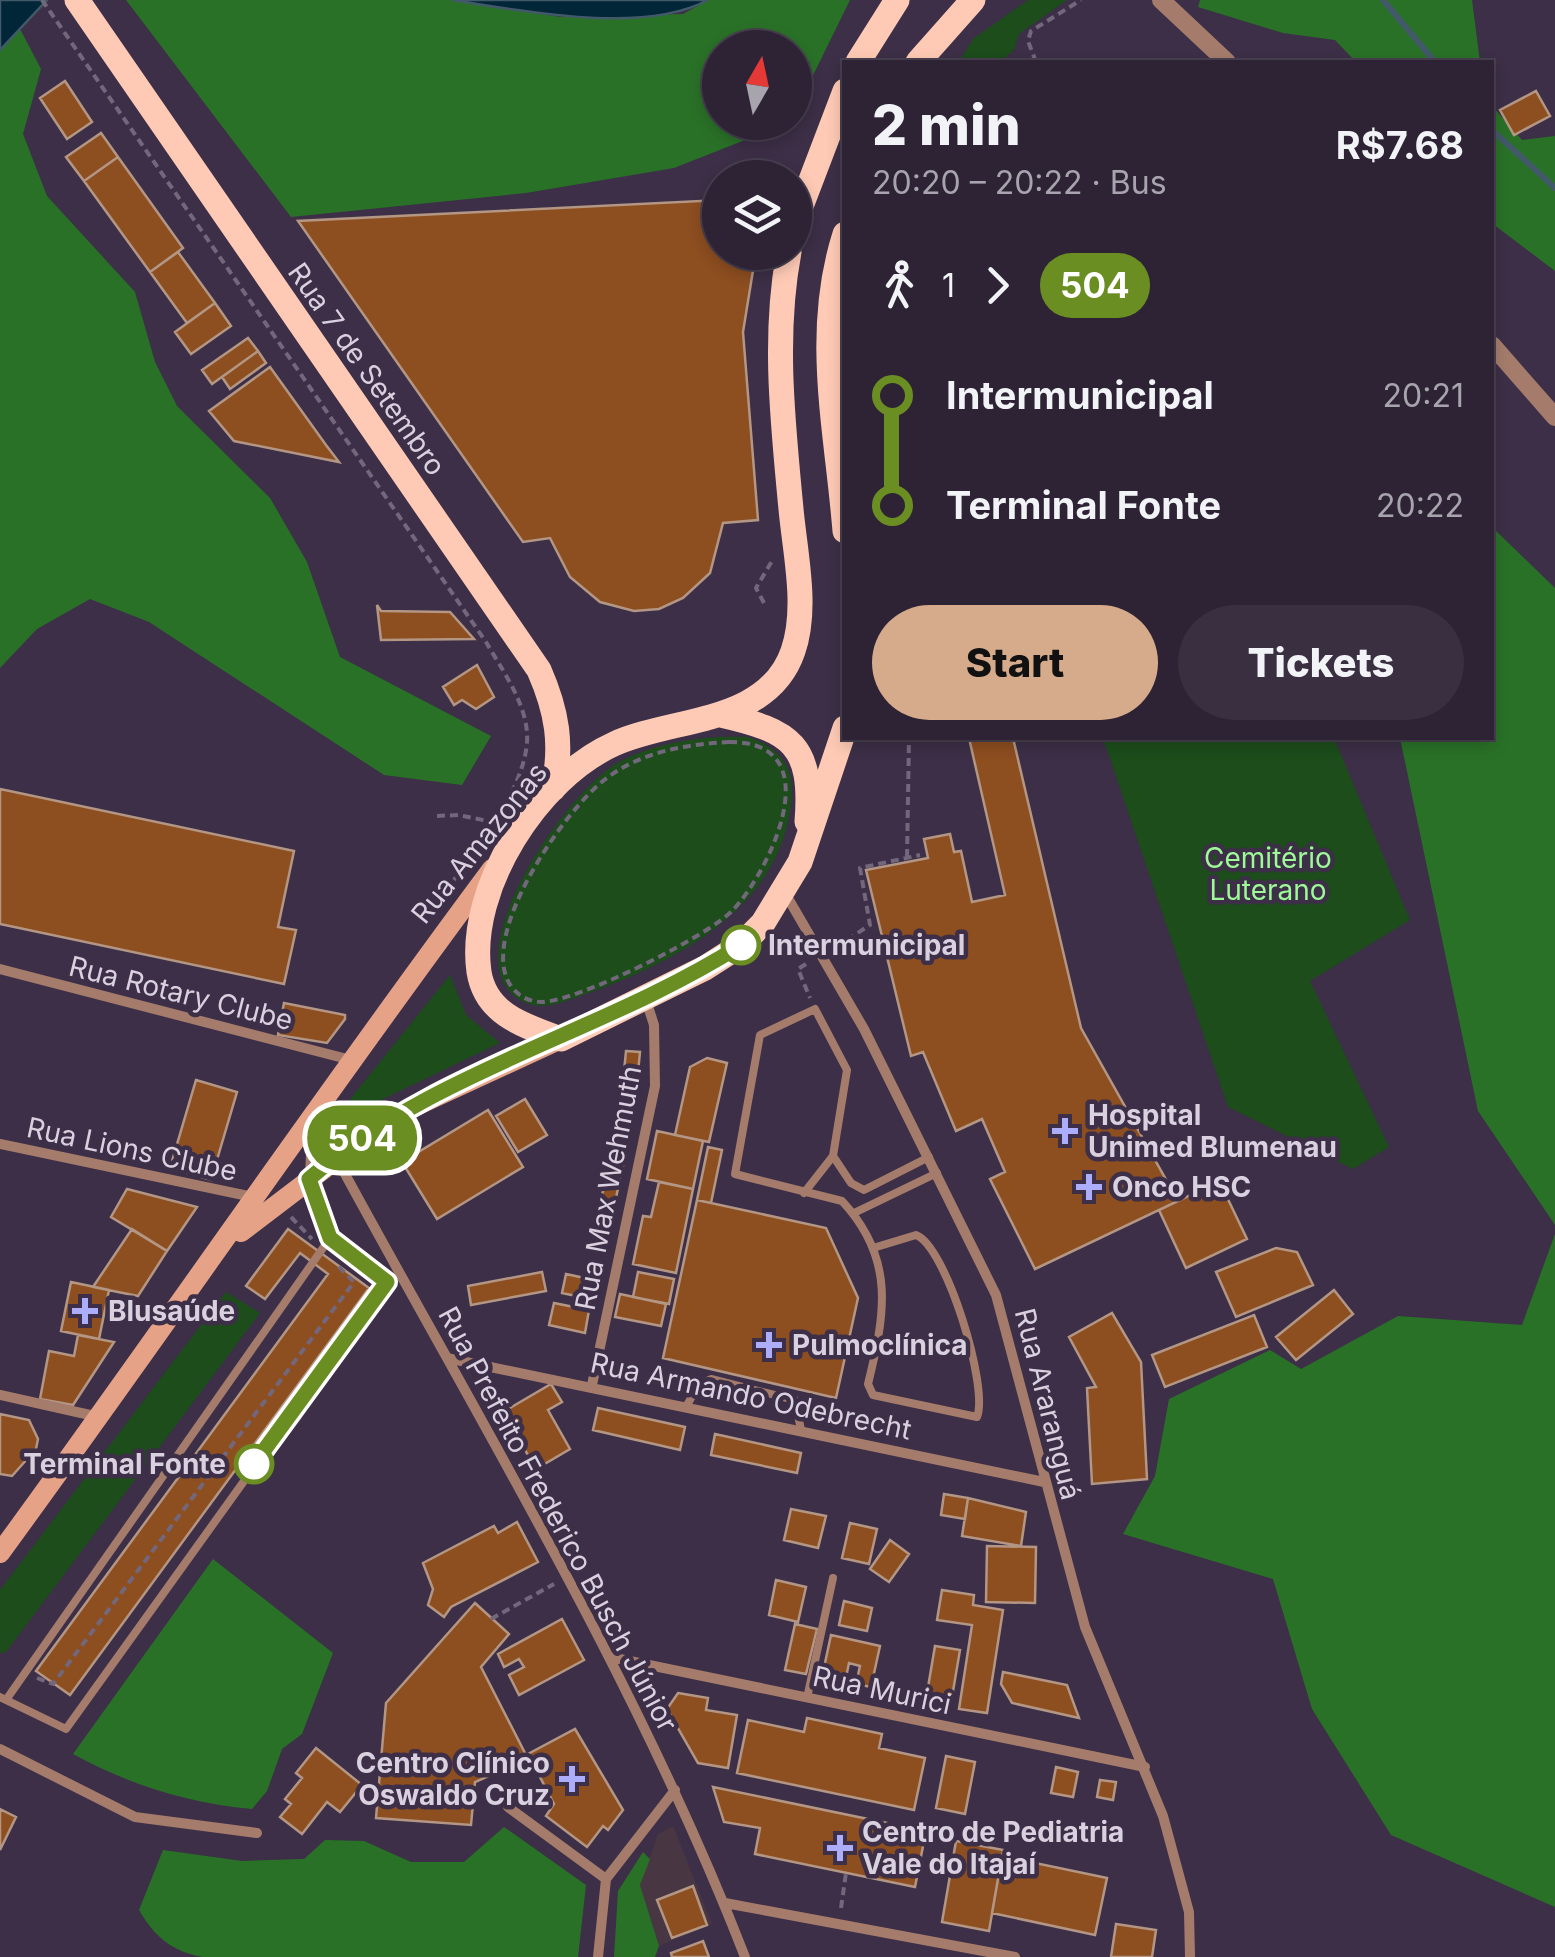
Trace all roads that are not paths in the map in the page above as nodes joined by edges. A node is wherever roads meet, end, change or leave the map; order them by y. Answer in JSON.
{"nodes":[{"id":1,"x":76,"y":0,"type":"edge"},
{"id":2,"x":898,"y":0,"type":"edge"},
{"id":3,"x":973,"y":0,"type":"edge"},
{"id":4,"x":1161,"y":0,"type":"edge"},
{"id":5,"x":859,"y":60,"type":"edge"},
{"id":6,"x":920,"y":60,"type":"edge"},
{"id":7,"x":1225,"y":60,"type":"edge"},
{"id":8,"x":842,"y":99,"type":"edge"},
{"id":9,"x":812,"y":177,"type":"edge"},
{"id":10,"x":842,"y":248,"type":"edge"},
{"id":11,"x":788,"y":270,"type":"edge"},
{"id":12,"x":1494,"y":347,"type":"edge"},
{"id":13,"x":1555,"y":417,"type":"edge"},
{"id":14,"x":842,"y":505,"type":"edge"},
{"id":15,"x":720,"y":715,"type":"junction"},
{"id":16,"x":842,"y":737,"type":"edge"},
{"id":17,"x":553,"y":789,"type":"junction"},
{"id":18,"x":805,"y":847,"type":"junction"},
{"id":19,"x":498,"y":862,"type":"junction"},
{"id":20,"x":785,"y":892,"type":"junction"},
{"id":21,"x":0,"y":969,"type":"edge"},
{"id":22,"x":646,"y":999,"type":"junction"},
{"id":23,"x":562,"y":1038,"type":"junction"},
{"id":24,"x":350,"y":1060,"type":"junction"},
{"id":25,"x":311,"y":1112,"type":"junction"},
{"id":26,"x":0,"y":1144,"type":"edge"},
{"id":27,"x":335,"y":1156,"type":"junction"},
{"id":28,"x":833,"y":1156,"type":"junction"},
{"id":29,"x":930,"y":1157,"type":"junction"},
{"id":30,"x":937,"y":1172,"type":"junction"},
{"id":31,"x":309,"y":1179,"type":"junction"},
{"id":32,"x":864,"y":1190,"type":"junction"},
{"id":33,"x":804,"y":1193,"type":"junction"},
{"id":34,"x":254,"y":1197,"type":"junction"},
{"id":35,"x":842,"y":1201,"type":"junction"},
{"id":36,"x":854,"y":1214,"type":"junction"},
{"id":37,"x":330,"y":1238,"type":"junction"},
{"id":38,"x":224,"y":1246,"type":"junction"},
{"id":39,"x":873,"y":1248,"type":"junction"},
{"id":40,"x":448,"y":1358,"type":"junction"},
{"id":41,"x":592,"y":1385,"type":"junction"},
{"id":42,"x":0,"y":1395,"type":"edge"},
{"id":43,"x":687,"y":1406,"type":"junction"},
{"id":44,"x":100,"y":1417,"type":"junction"},
{"id":45,"x":801,"y":1430,"type":"junction"},
{"id":46,"x":1044,"y":1482,"type":"junction"},
{"id":47,"x":0,"y":1553,"type":"edge"},
{"id":48,"x":832,"y":1578,"type":"dead end"},
{"id":49,"x":610,"y":1656,"type":"junction"},
{"id":50,"x":3,"y":1698,"type":"edge"},
{"id":51,"x":807,"y":1698,"type":"junction"},
{"id":52,"x":0,"y":1750,"type":"edge"},
{"id":53,"x":1145,"y":1767,"type":"junction"},
{"id":54,"x":676,"y":1790,"type":"junction"},
{"id":55,"x":508,"y":1807,"type":"dead end"},
{"id":56,"x":257,"y":1832,"type":"dead end"},
{"id":57,"x":606,"y":1878,"type":"junction"},
{"id":58,"x":725,"y":1903,"type":"junction"},
{"id":59,"x":598,"y":1957,"type":"edge"},
{"id":60,"x":745,"y":1957,"type":"edge"},
{"id":61,"x":1016,"y":1957,"type":"edge"},
{"id":62,"x":1190,"y":1957,"type":"edge"}],
"edges":[{"from":1,"to":17,"type":"main road","name":"Rua 7 de Setembro"},
{"from":2,"to":5,"type":"main road"},
{"from":3,"to":6,"type":"main road"},
{"from":4,"to":7,"type":"street"},
{"from":8,"to":9,"type":"main road"},
{"from":10,"to":14,"type":"main road"},
{"from":11,"to":15,"type":"main road","name":"Rua Amazonas"},
{"from":12,"to":13,"type":"street"},
{"from":15,"to":17,"type":"main road","name":"Rua Amazonas"},
{"from":15,"to":18,"type":"main road"},
{"from":16,"to":18,"type":"main road","name":"Rua Amazonas"},
{"from":17,"to":19,"type":"main road","name":"Rua Amazonas"},
{"from":18,"to":20,"type":"main road","name":"Rua Amazonas"},
{"from":19,"to":23,"type":"main road"},
{"from":19,"to":24,"type":"main road","name":"Rua Amazonas"},
{"from":20,"to":22,"type":"main road","name":"Rua Amazonas"},
{"from":20,"to":29,"type":"street","name":"Rua Araranguá"},
{"from":21,"to":24,"type":"street","name":"Rua Rotary Clube"},
{"from":22,"to":23,"type":"main road","name":"Rua Amazonas"},
{"from":22,"to":41,"type":"street","name":"Rua Max Wehmuth"},
{"from":23,"to":27,"type":"main road","name":"Rua Amazonas"},
{"from":24,"to":25,"type":"main road","name":"Rua Amazonas"},
{"from":25,"to":27,"type":"street","name":"Rua Prefeito Frederico Busch Júnior"},
{"from":25,"to":31,"type":"lane"},
{"from":25,"to":34,"type":"main road","name":"Rua Amazonas"},
{"from":26,"to":34,"type":"street","name":"Rua Lions Clube"},
{"from":27,"to":31,"type":"main road","name":"Rua Amazonas"},
{"from":27,"to":40,"type":"street","name":"Rua Prefeito Frederico Busch Júnior"},
{"from":28,"to":32,"type":"lane"},
{"from":28,"to":33,"type":"lane"},
{"from":28,"to":33,"type":"lane"},
{"from":29,"to":30,"type":"street","name":"Rua Araranguá"},
{"from":29,"to":32,"type":"lane"},
{"from":30,"to":36,"type":"lane"},
{"from":30,"to":46,"type":"street","name":"Rua Araranguá"},
{"from":31,"to":37,"type":"lane"},
{"from":31,"to":38,"type":"main road","name":"Rua Amazonas"},
{"from":32,"to":35,"type":"lane"},
{"from":33,"to":35,"type":"lane"},
{"from":34,"to":38,"type":"main road","name":"Rua Amazonas"},
{"from":35,"to":36,"type":"lane"},
{"from":36,"to":39,"type":"lane"},
{"from":37,"to":50,"type":"lane"},
{"from":37,"to":50,"type":"lane"},
{"from":38,"to":44,"type":"main road","name":"Rua Amazonas"},
{"from":39,"to":39,"type":"lane"},
{"from":40,"to":41,"type":"street","name":"Rua Armando Odebrecht"},
{"from":40,"to":49,"type":"street","name":"Rua Prefeito Frederico Busch Júnior"},
{"from":41,"to":43,"type":"street","name":"Rua Armando Odebrecht"},
{"from":42,"to":44,"type":"street"},
{"from":43,"to":45,"type":"street","name":"Rua Armando Odebrecht"},
{"from":43,"to":45,"type":"lane"},
{"from":44,"to":47,"type":"main road","name":"Rua Amazonas"},
{"from":45,"to":46,"type":"street","name":"Rua Armando Odebrecht"},
{"from":46,"to":53,"type":"street","name":"Rua Araranguá"},
{"from":48,"to":51,"type":"lane"},
{"from":49,"to":51,"type":"street","name":"Rua Murici"},
{"from":49,"to":54,"type":"street","name":"Rua Prefeito Frederico Busch Júnior"},
{"from":51,"to":53,"type":"street","name":"Rua Murici"},
{"from":52,"to":56,"type":"street"},
{"from":53,"to":62,"type":"street","name":"Rua Araranguá"},
{"from":54,"to":57,"type":"street"},
{"from":54,"to":58,"type":"street","name":"Rua Prefeito Frederico Busch Júnior"},
{"from":55,"to":57,"type":"street"},
{"from":57,"to":59,"type":"street"},
{"from":58,"to":60,"type":"street","name":"Rua Prefeito Frederico Busch Júnior"},
{"from":58,"to":61,"type":"street"}]}
